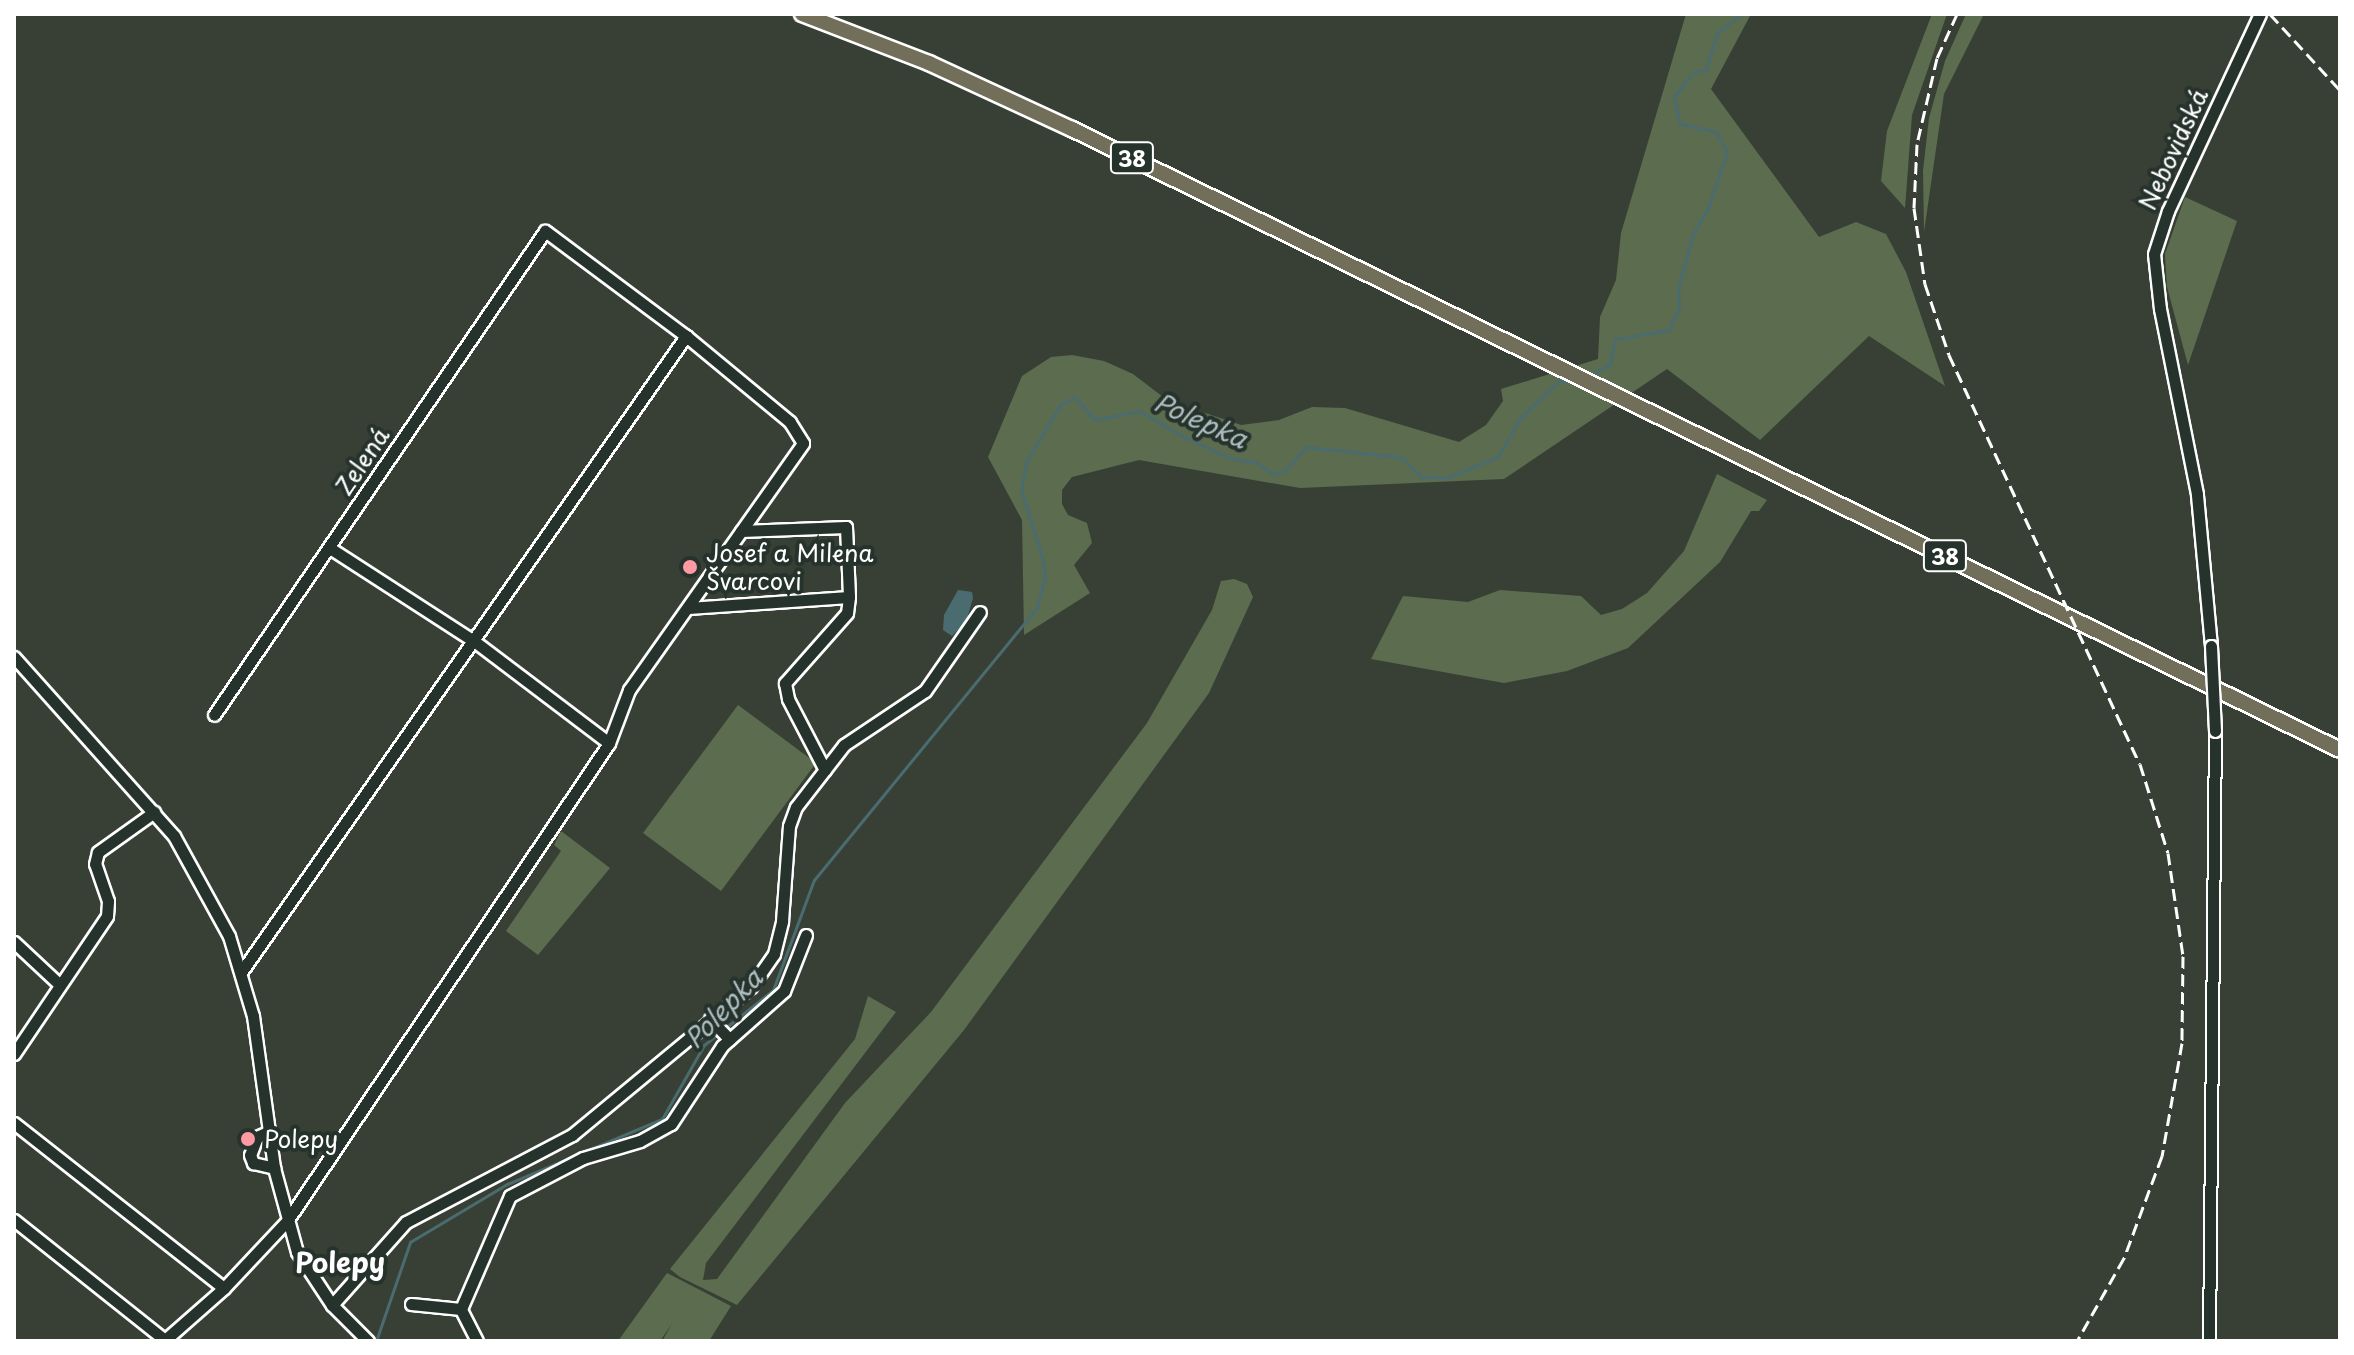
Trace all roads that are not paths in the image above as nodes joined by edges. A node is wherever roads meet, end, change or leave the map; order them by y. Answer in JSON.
{"nodes":[{"id":1,"x":802,"y":14,"type":"edge"},
{"id":2,"x":2260,"y":14,"type":"edge"},
{"id":3,"x":686,"y":336,"type":"junction"},
{"id":4,"x":741,"y":531,"type":"junction"},
{"id":5,"x":330,"y":548,"type":"junction"},
{"id":6,"x":849,"y":597,"type":"junction"},
{"id":7,"x":688,"y":608,"type":"junction"},
{"id":8,"x":980,"y":612,"type":"dead end"},
{"id":9,"x":474,"y":641,"type":"junction"},
{"id":10,"x":14,"y":657,"type":"edge"},
{"id":11,"x":214,"y":715,"type":"dead end"},
{"id":12,"x":609,"y":743,"type":"junction"},
{"id":13,"x":2340,"y":750,"type":"edge"},
{"id":14,"x":825,"y":770,"type":"junction"},
{"id":15,"x":154,"y":812,"type":"junction"},
{"id":16,"x":806,"y":935,"type":"dead end"},
{"id":17,"x":14,"y":942,"type":"edge"},
{"id":18,"x":242,"y":971,"type":"junction"},
{"id":19,"x":60,"y":985,"type":"junction"},
{"id":20,"x":713,"y":1022,"type":"junction"},
{"id":21,"x":727,"y":1037,"type":"junction"},
{"id":22,"x":14,"y":1054,"type":"edge"},
{"id":23,"x":14,"y":1123,"type":"edge"},
{"id":24,"x":268,"y":1132,"type":"junction"},
{"id":25,"x":274,"y":1168,"type":"junction"},
{"id":26,"x":14,"y":1220,"type":"edge"},
{"id":27,"x":287,"y":1221,"type":"junction"},
{"id":28,"x":224,"y":1288,"type":"junction"},
{"id":29,"x":411,"y":1304,"type":"dead end"},
{"id":30,"x":332,"y":1305,"type":"junction"},
{"id":31,"x":461,"y":1309,"type":"junction"},
{"id":32,"x":365,"y":1338,"type":"edge"},
{"id":33,"x":166,"y":1341,"type":"edge"},
{"id":34,"x":477,"y":1341,"type":"edge"},
{"id":35,"x":2209,"y":1341,"type":"edge"}],
"edges":[{"from":1,"to":13,"type":"main road","number":"38"},
{"from":2,"to":35,"type":"street","name":"Nebovidská","bridge":true},
{"from":3,"to":4,"type":"street"},
{"from":3,"to":5,"type":"street","name":"Zelená"},
{"from":3,"to":9,"type":"street"},
{"from":4,"to":6,"type":"street"},
{"from":4,"to":7,"type":"street"},
{"from":5,"to":9,"type":"street"},
{"from":5,"to":11,"type":"street","name":"Zelená"},
{"from":6,"to":7,"type":"street"},
{"from":6,"to":14,"type":"street"},
{"from":7,"to":12,"type":"street"},
{"from":8,"to":14,"type":"street"},
{"from":9,"to":12,"type":"street"},
{"from":9,"to":18,"type":"street"},
{"from":10,"to":15,"type":"street"},
{"from":12,"to":27,"type":"street"},
{"from":14,"to":20,"type":"street"},
{"from":15,"to":18,"type":"street"},
{"from":15,"to":19,"type":"street"},
{"from":16,"to":21,"type":"street"},
{"from":17,"to":19,"type":"street"},
{"from":18,"to":24,"type":"street"},
{"from":19,"to":22,"type":"street"},
{"from":20,"to":21,"type":"street"},
{"from":20,"to":30,"type":"street"},
{"from":21,"to":31,"type":"street"},
{"from":23,"to":28,"type":"street"},
{"from":24,"to":25,"type":"street"},
{"from":24,"to":25,"type":"street"},
{"from":25,"to":27,"type":"street"},
{"from":26,"to":33,"type":"street"},
{"from":27,"to":28,"type":"street"},
{"from":27,"to":30,"type":"street"},
{"from":28,"to":33,"type":"street"},
{"from":29,"to":31,"type":"street"},
{"from":30,"to":32,"type":"street"},
{"from":31,"to":34,"type":"street"}]}
